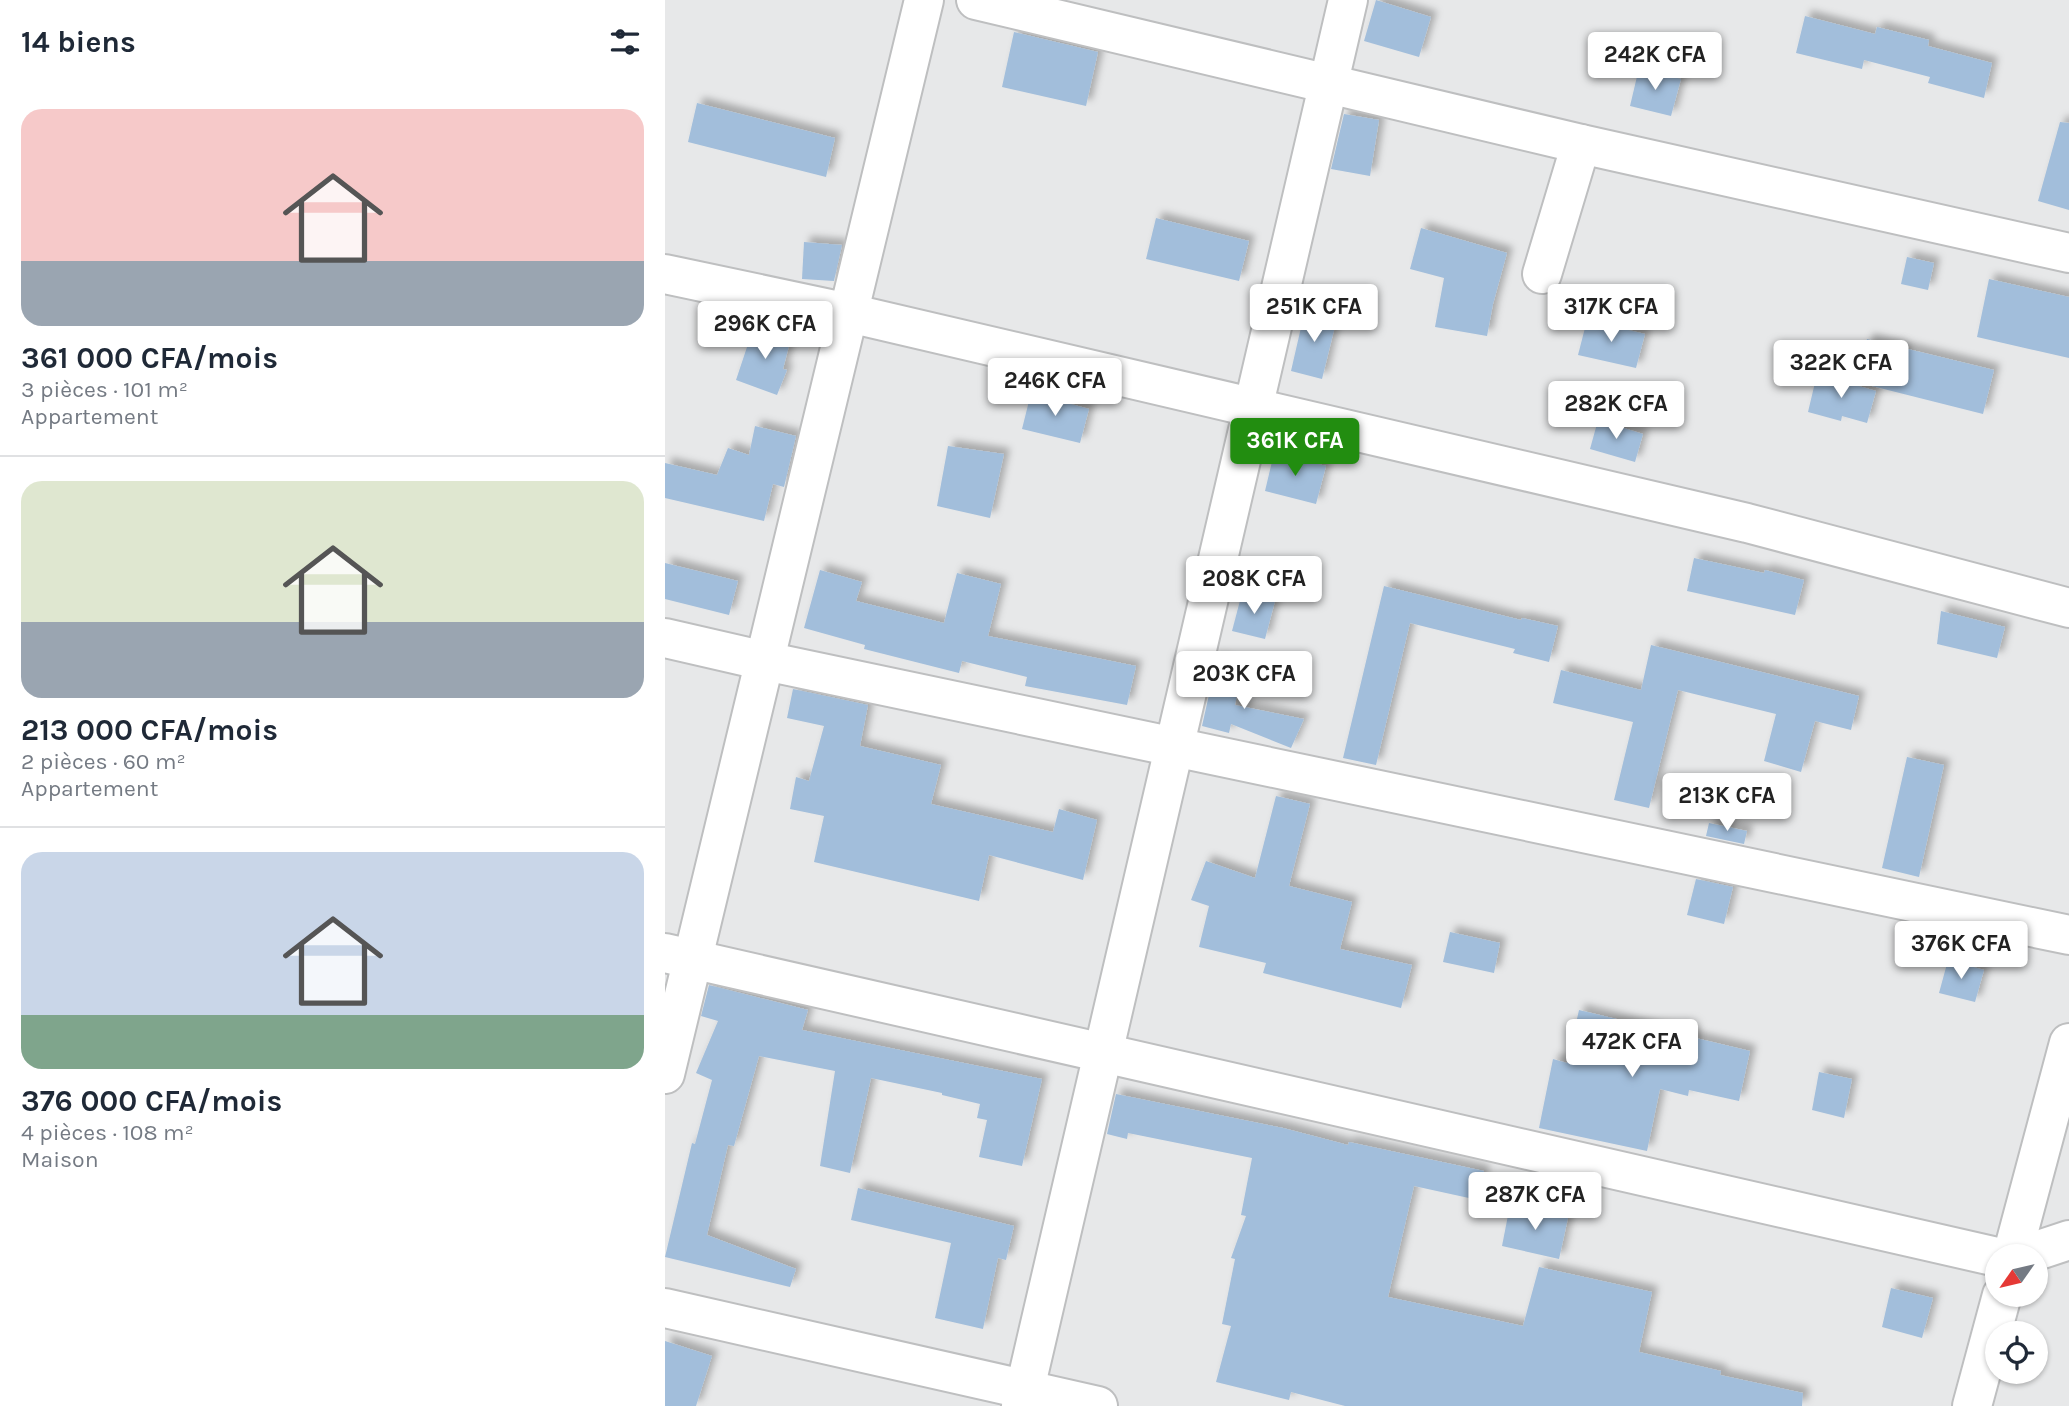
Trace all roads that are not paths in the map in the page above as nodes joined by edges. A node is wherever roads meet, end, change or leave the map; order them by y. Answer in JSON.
{"nodes":[{"id":1,"x":924,"y":0,"type":"edge"},
{"id":2,"x":976,"y":0,"type":"edge"},
{"id":3,"x":1348,"y":0,"type":"edge"},
{"id":4,"x":1328,"y":84,"type":"junction"},
{"id":5,"x":1580,"y":145,"type":"junction"},
{"id":6,"x":2069,"y":253,"type":"edge"},
{"id":7,"x":665,"y":274,"type":"edge"},
{"id":8,"x":1542,"y":274,"type":"dead end"},
{"id":9,"x":849,"y":313,"type":"junction"},
{"id":10,"x":1253,"y":407,"type":"junction"},
{"id":11,"x":2069,"y":608,"type":"edge"},
{"id":12,"x":665,"y":638,"type":"edge"},
{"id":13,"x":765,"y":661,"type":"junction"},
{"id":14,"x":1174,"y":747,"type":"junction"},
{"id":15,"x":2069,"y":935,"type":"edge"},
{"id":16,"x":679,"y":956,"type":"edge"},
{"id":17,"x":2069,"y":1043,"type":"edge"},
{"id":18,"x":1103,"y":1053,"type":"junction"},
{"id":19,"x":665,"y":1074,"type":"edge"},
{"id":20,"x":2069,"y":1240,"type":"edge"},
{"id":21,"x":2015,"y":1244,"type":"edge"},
{"id":22,"x":2048,"y":1247,"type":"edge"},
{"id":23,"x":1985,"y":1254,"type":"edge"},
{"id":24,"x":1999,"y":1307,"type":"edge"},
{"id":25,"x":665,"y":1308,"type":"edge"},
{"id":26,"x":1023,"y":1398,"type":"edge"},
{"id":27,"x":1098,"y":1406,"type":"edge"},
{"id":28,"x":1972,"y":1406,"type":"edge"}],
"edges":[{"from":1,"to":9,"type":"street"},
{"from":2,"to":4,"type":"street"},
{"from":3,"to":4,"type":"street"},
{"from":4,"to":5,"type":"street"},
{"from":4,"to":10,"type":"street"},
{"from":5,"to":6,"type":"street"},
{"from":5,"to":8,"type":"street"},
{"from":7,"to":9,"type":"street"},
{"from":9,"to":10,"type":"street"},
{"from":9,"to":13,"type":"street"},
{"from":10,"to":11,"type":"street"},
{"from":10,"to":14,"type":"street"},
{"from":12,"to":13,"type":"street"},
{"from":13,"to":14,"type":"street"},
{"from":13,"to":16,"type":"street"},
{"from":14,"to":15,"type":"street"},
{"from":14,"to":18,"type":"street"},
{"from":16,"to":18,"type":"street"},
{"from":16,"to":19,"type":"street"},
{"from":17,"to":21,"type":"street"},
{"from":18,"to":23,"type":"street"},
{"from":18,"to":26,"type":"street"},
{"from":20,"to":22,"type":"street"},
{"from":24,"to":28,"type":"street"},
{"from":25,"to":26,"type":"street"},
{"from":26,"to":27,"type":"street"}]}
